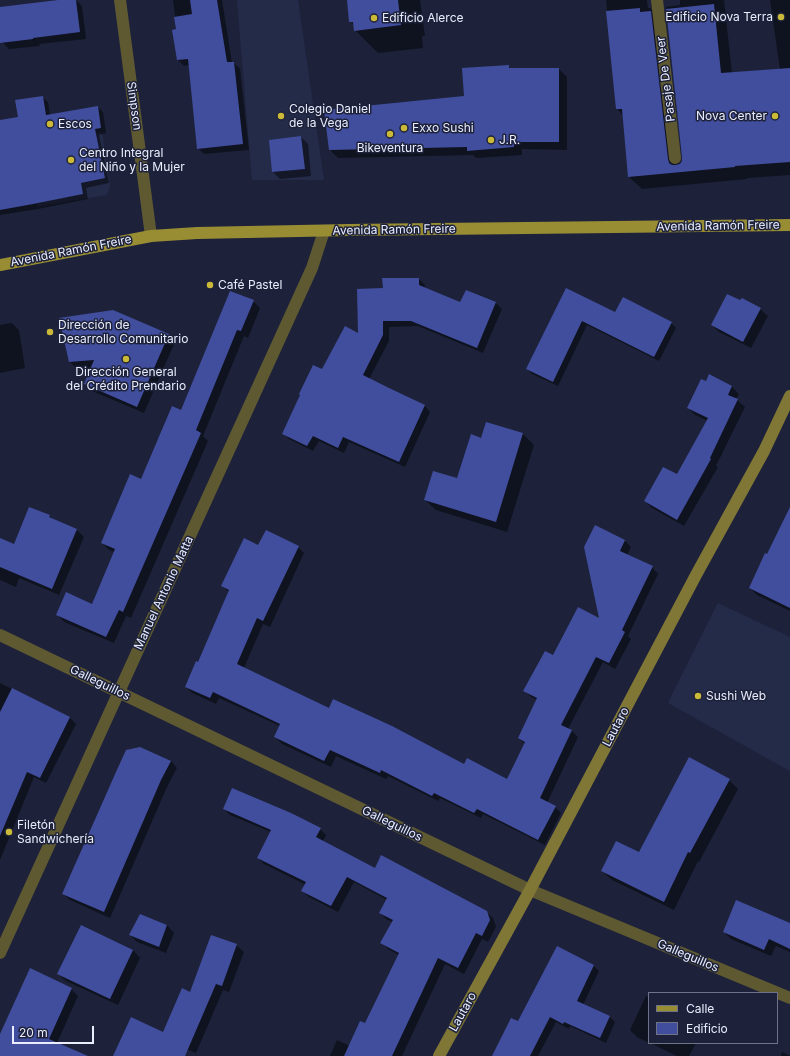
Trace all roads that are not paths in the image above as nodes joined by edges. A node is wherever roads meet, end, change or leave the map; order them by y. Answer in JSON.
{"nodes":[{"id":1,"x":120,"y":0,"type":"edge"},
{"id":2,"x":657,"y":0,"type":"edge"},
{"id":3,"x":675,"y":158,"type":"dead end"},
{"id":4,"x":790,"y":226,"type":"edge"},
{"id":5,"x":324,"y":231,"type":"junction"},
{"id":6,"x":151,"y":236,"type":"junction"},
{"id":7,"x":0,"y":265,"type":"edge"},
{"id":8,"x":790,"y":396,"type":"edge"},
{"id":9,"x":0,"y":635,"type":"edge"},
{"id":10,"x":118,"y":692,"type":"junction"},
{"id":11,"x":530,"y":890,"type":"junction"},
{"id":12,"x":0,"y":953,"type":"edge"},
{"id":13,"x":776,"y":992,"type":"edge"},
{"id":14,"x":778,"y":993,"type":"edge"},
{"id":15,"x":790,"y":998,"type":"edge"},
{"id":16,"x":439,"y":1056,"type":"edge"}],
"edges":[{"from":1,"to":6,"type":"street","name":"Simpson"},
{"from":2,"to":3,"type":"street","name":"Pasaje De Veer"},
{"from":4,"to":5,"type":"main road","name":"Avenida Ramón Freire"},
{"from":5,"to":6,"type":"main road","name":"Avenida Ramón Freire"},
{"from":5,"to":10,"type":"street","name":"Manuel Antonio Matta"},
{"from":6,"to":7,"type":"main road","name":"Avenida Ramón Freire"},
{"from":8,"to":11,"type":"main road","name":"Lautaro"},
{"from":9,"to":10,"type":"street","name":"Galleguillos"},
{"from":10,"to":11,"type":"street","name":"Galleguillos"},
{"from":10,"to":12,"type":"street","name":"Manuel Antonio Matta"},
{"from":11,"to":13,"type":"street","name":"Galleguillos"},
{"from":11,"to":16,"type":"main road","name":"Lautaro"},
{"from":14,"to":15,"type":"street","name":"Galleguillos"}]}
